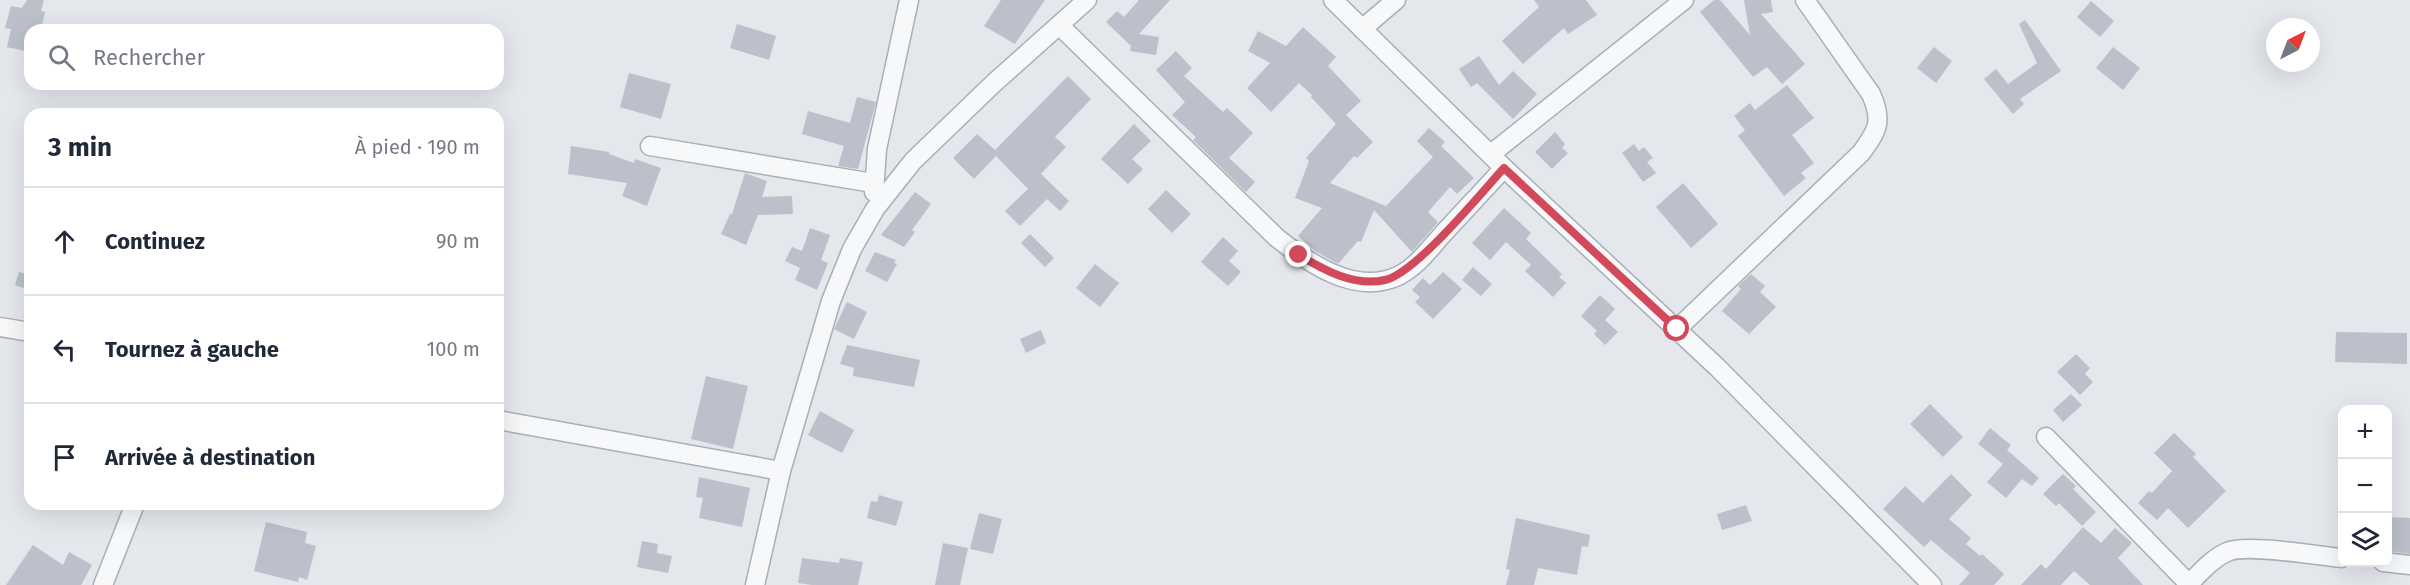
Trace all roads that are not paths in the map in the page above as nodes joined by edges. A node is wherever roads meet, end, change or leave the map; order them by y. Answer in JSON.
{"nodes":[{"id":1,"x":909,"y":0,"type":"edge"},
{"id":2,"x":1087,"y":0,"type":"edge"},
{"id":3,"x":1332,"y":0,"type":"edge"},
{"id":4,"x":1396,"y":0,"type":"edge"},
{"id":5,"x":1684,"y":0,"type":"edge"},
{"id":6,"x":1805,"y":0,"type":"edge"},
{"id":7,"x":1059,"y":25,"type":"junction"},
{"id":8,"x":1362,"y":29,"type":"junction"},
{"id":9,"x":650,"y":146,"type":"dead end"},
{"id":10,"x":1491,"y":154,"type":"junction"},
{"id":11,"x":1504,"y":168,"type":"junction"},
{"id":12,"x":873,"y":183,"type":"junction"},
{"id":13,"x":874,"y":209,"type":"junction"},
{"id":14,"x":0,"y":327,"type":"edge"},
{"id":15,"x":1677,"y":329,"type":"junction"},
{"id":16,"x":24,"y":331,"type":"edge"},
{"id":17,"x":504,"y":421,"type":"edge"},
{"id":18,"x":2046,"y":437,"type":"dead end"},
{"id":19,"x":781,"y":471,"type":"junction"},
{"id":20,"x":133,"y":510,"type":"edge"},
{"id":21,"x":2338,"y":557,"type":"edge"},
{"id":22,"x":2392,"y":563,"type":"edge"},
{"id":23,"x":2410,"y":565,"type":"edge"},
{"id":24,"x":103,"y":585,"type":"edge"},
{"id":25,"x":755,"y":585,"type":"edge"},
{"id":26,"x":1932,"y":585,"type":"edge"},
{"id":27,"x":2189,"y":585,"type":"edge"}],
"edges":[{"from":1,"to":12,"type":"street"},
{"from":2,"to":7,"type":"street"},
{"from":3,"to":8,"type":"street"},
{"from":4,"to":8,"type":"street"},
{"from":5,"to":10,"type":"street"},
{"from":6,"to":15,"type":"street"},
{"from":7,"to":11,"type":"street"},
{"from":7,"to":13,"type":"street"},
{"from":8,"to":10,"type":"street"},
{"from":9,"to":12,"type":"street"},
{"from":10,"to":11,"type":"street"},
{"from":11,"to":15,"type":"street"},
{"from":12,"to":13,"type":"street"},
{"from":13,"to":19,"type":"street"},
{"from":14,"to":16,"type":"street"},
{"from":15,"to":26,"type":"street"},
{"from":17,"to":19,"type":"street"},
{"from":18,"to":27,"type":"street"},
{"from":19,"to":25,"type":"street"},
{"from":20,"to":24,"type":"street"},
{"from":21,"to":27,"type":"street"},
{"from":22,"to":23,"type":"street"}]}
